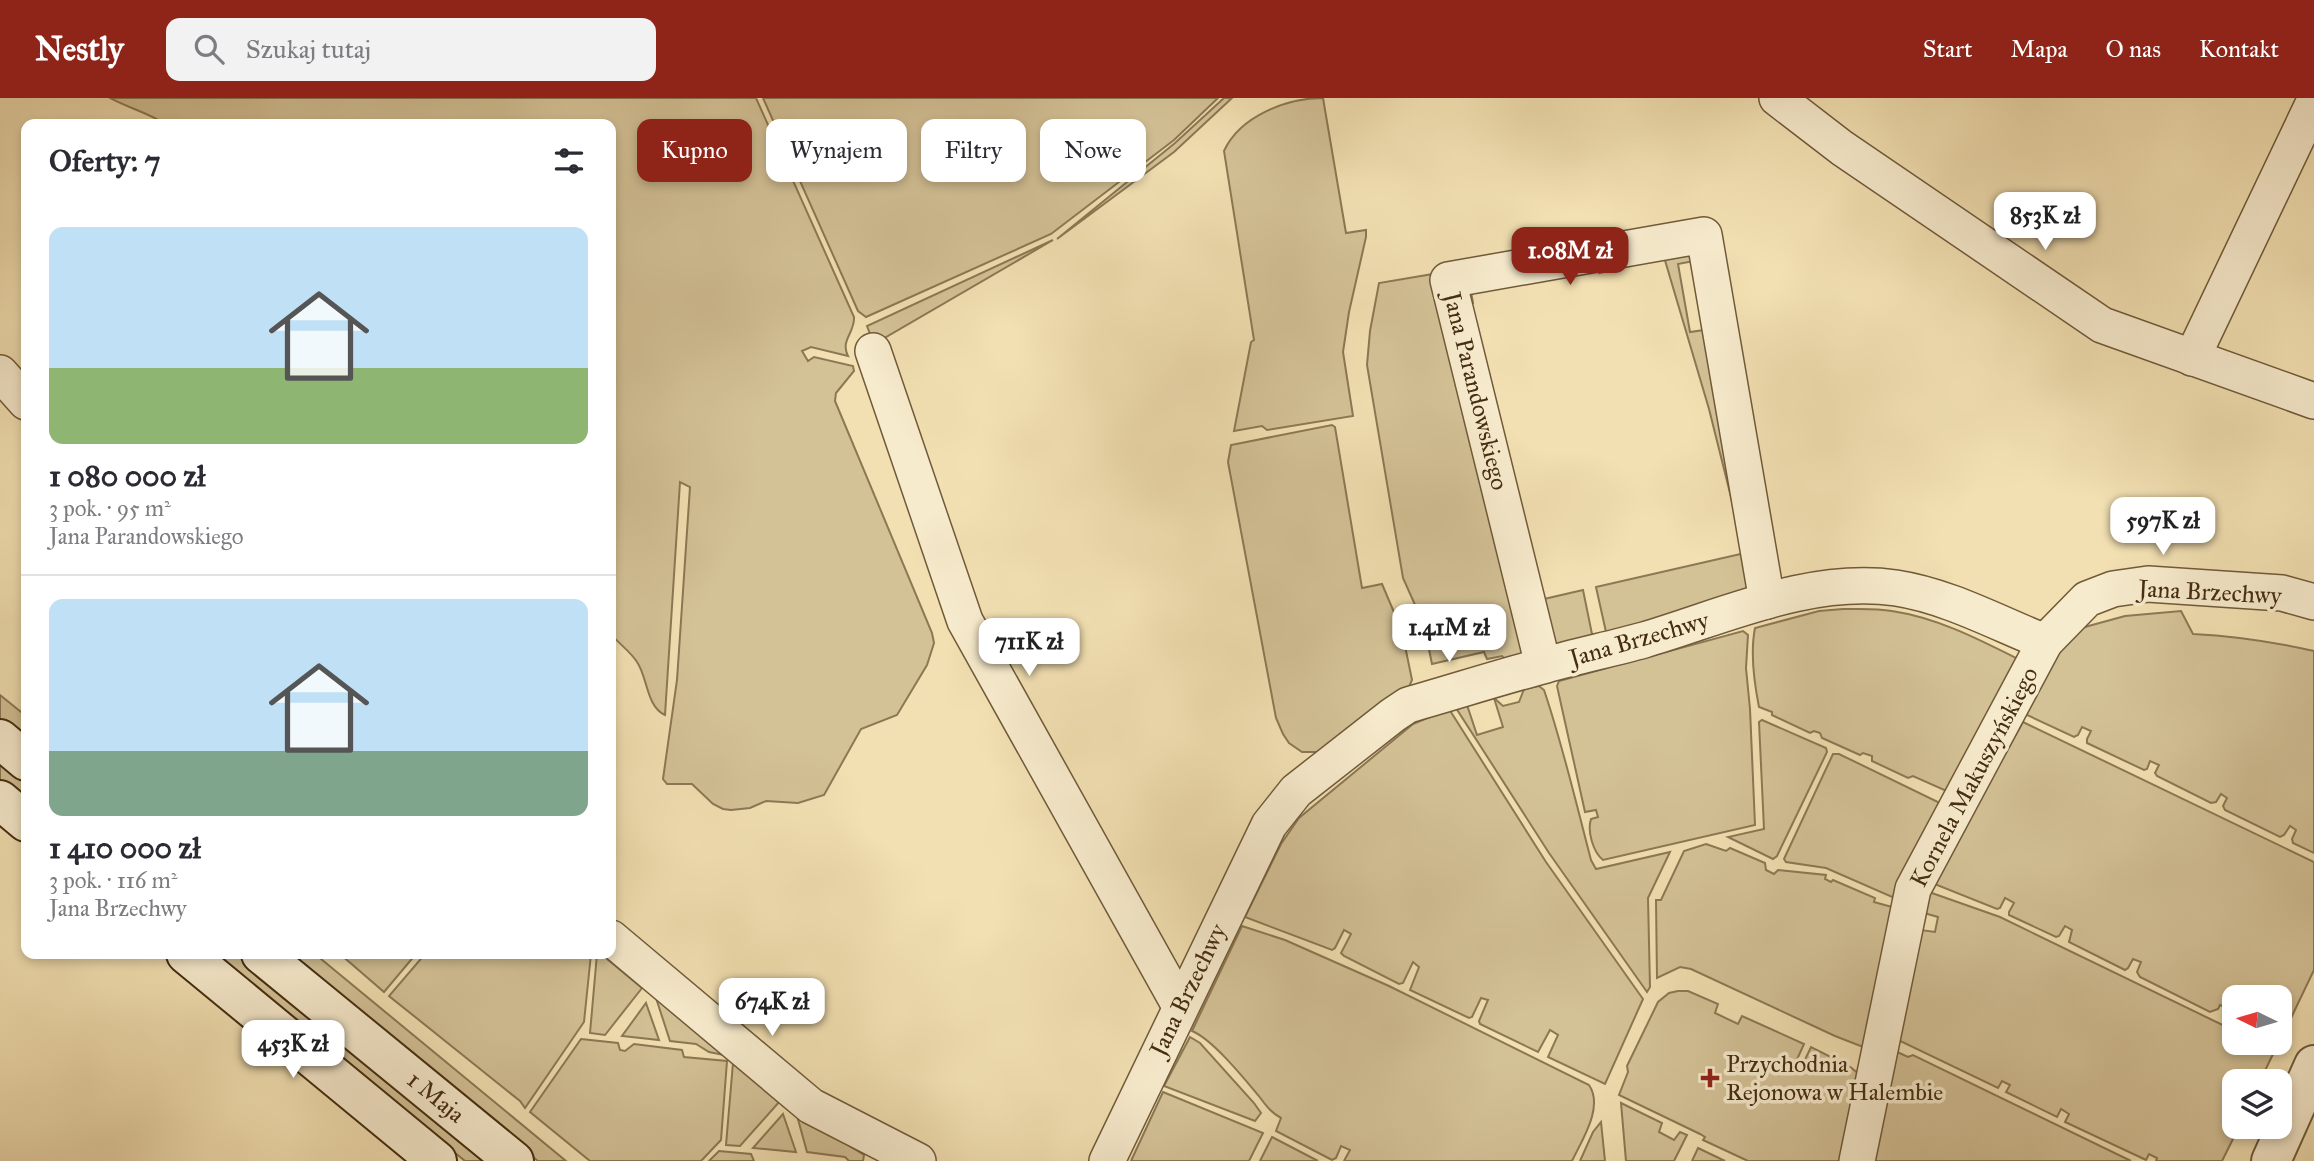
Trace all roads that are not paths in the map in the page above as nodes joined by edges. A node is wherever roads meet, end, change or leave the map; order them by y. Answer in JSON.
{"nodes":[{"id":1,"x":1777,"y":98,"type":"edge"},
{"id":2,"x":2314,"y":102,"type":"edge"},
{"id":3,"x":873,"y":351,"type":"dead end"},
{"id":4,"x":2192,"y":358,"type":"junction"},
{"id":5,"x":0,"y":373,"type":"edge"},
{"id":6,"x":21,"y":396,"type":"edge"},
{"id":7,"x":2314,"y":401,"type":"edge"},
{"id":8,"x":1766,"y":601,"type":"junction"},
{"id":9,"x":2314,"y":602,"type":"edge"},
{"id":10,"x":2045,"y":642,"type":"junction"},
{"id":11,"x":1544,"y":665,"type":"junction"},
{"id":12,"x":0,"y":739,"type":"edge"},
{"id":13,"x":21,"y":757,"type":"edge"},
{"id":14,"x":0,"y":800,"type":"edge"},
{"id":15,"x":21,"y":817,"type":"edge"},
{"id":16,"x":616,"y":943,"type":"edge"},
{"id":17,"x":192,"y":959,"type":"edge"},
{"id":18,"x":267,"y":959,"type":"edge"},
{"id":19,"x":1180,"y":1006,"type":"junction"},
{"id":20,"x":2314,"y":1065,"type":"edge"},
{"id":21,"x":437,"y":1161,"type":"edge"},
{"id":22,"x":514,"y":1161,"type":"edge"},
{"id":23,"x":918,"y":1161,"type":"edge"},
{"id":24,"x":1107,"y":1161,"type":"edge"},
{"id":25,"x":1857,"y":1161,"type":"edge"},
{"id":26,"x":2271,"y":1161,"type":"edge"}],
"edges":[{"from":1,"to":4,"type":"street"},
{"from":2,"to":4,"type":"street"},
{"from":3,"to":19,"type":"street"},
{"from":4,"to":7,"type":"street"},
{"from":5,"to":6,"type":"street"},
{"from":8,"to":10,"type":"street","name":"Jana Brzechwy"},
{"from":8,"to":11,"type":"street","name":"Jana Brzechwy"},
{"from":8,"to":11,"type":"street","name":"Jana Parandowskiego"},
{"from":9,"to":10,"type":"street","name":"Jana Brzechwy"},
{"from":10,"to":25,"type":"street","name":"Kornela Makuszyńskiego"},
{"from":11,"to":19,"type":"street","name":"Jana Brzechwy"},
{"from":12,"to":13,"type":"main road"},
{"from":14,"to":15,"type":"main road"},
{"from":16,"to":23,"type":"street"},
{"from":17,"to":21,"type":"main road","name":"1 Maja"},
{"from":18,"to":22,"type":"main road","name":"1 Maja"},
{"from":19,"to":24,"type":"street","name":"Jana Brzechwy"},
{"from":20,"to":26,"type":"main road"}]}
